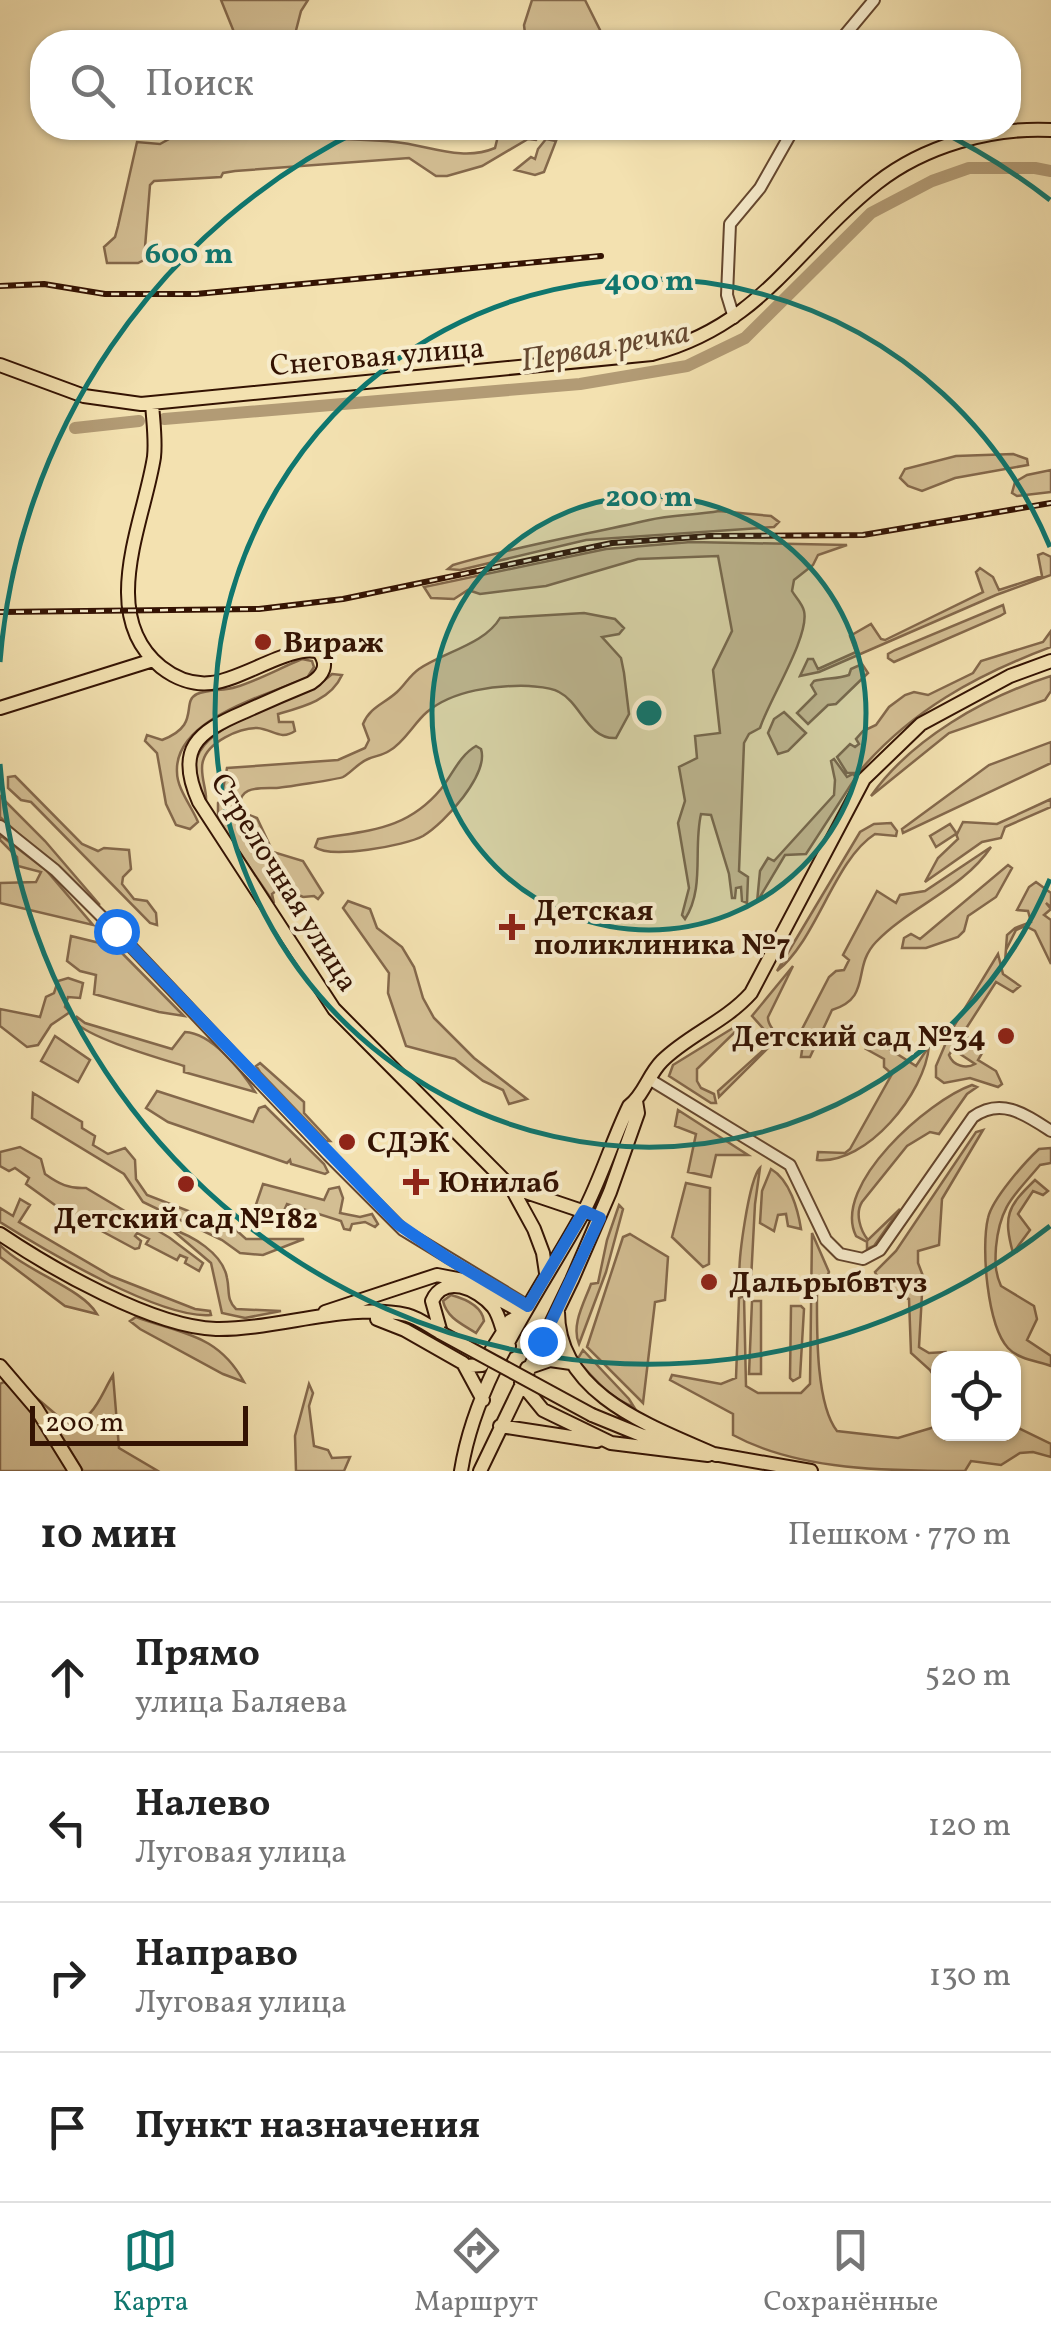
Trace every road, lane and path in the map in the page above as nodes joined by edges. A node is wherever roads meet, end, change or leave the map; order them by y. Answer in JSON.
{"nodes":[{"id":1,"x":874,"y":0,"type":"edge"},
{"id":2,"x":849,"y":30,"type":"edge"},
{"id":3,"x":1021,"y":129,"type":"edge"},
{"id":4,"x":1051,"y":130,"type":"edge"},
{"id":5,"x":787,"y":140,"type":"edge"},
{"id":6,"x":967,"y":140,"type":"edge"},
{"id":7,"x":734,"y":318,"type":"junction"},
{"id":8,"x":0,"y":366,"type":"edge"},
{"id":9,"x":152,"y":404,"type":"junction"},
{"id":10,"x":153,"y":660,"type":"junction"},
{"id":11,"x":1051,"y":662,"type":"edge"},
{"id":12,"x":0,"y":708,"type":"edge"},
{"id":13,"x":0,"y":826,"type":"edge"},
{"id":14,"x":649,"y":1079,"type":"junction"},
{"id":15,"x":636,"y":1101,"type":"junction"},
{"id":16,"x":1051,"y":1130,"type":"edge"},
{"id":17,"x":511,"y":1187,"type":"junction"},
{"id":18,"x":584,"y":1211,"type":"junction"},
{"id":19,"x":600,"y":1218,"type":"junction"},
{"id":20,"x":0,"y":1234,"type":"edge"},
{"id":21,"x":546,"y":1273,"type":"junction"},
{"id":22,"x":526,"y":1309,"type":"junction"},
{"id":23,"x":559,"y":1309,"type":"junction"},
{"id":24,"x":355,"y":1314,"type":"junction"},
{"id":25,"x":414,"y":1318,"type":"junction"},
{"id":26,"x":304,"y":1320,"type":"junction"},
{"id":27,"x":405,"y":1330,"type":"junction"},
{"id":28,"x":501,"y":1332,"type":"junction"},
{"id":29,"x":441,"y":1333,"type":"junction"},
{"id":30,"x":509,"y":1346,"type":"junction"},
{"id":31,"x":571,"y":1364,"type":"junction"},
{"id":32,"x":0,"y":1366,"type":"edge"},
{"id":33,"x":466,"y":1366,"type":"junction"},
{"id":34,"x":528,"y":1368,"type":"junction"},
{"id":35,"x":521,"y":1383,"type":"junction"},
{"id":36,"x":606,"y":1398,"type":"junction"},
{"id":37,"x":483,"y":1400,"type":"junction"},
{"id":38,"x":542,"y":1410,"type":"junction"},
{"id":39,"x":592,"y":1415,"type":"junction"},
{"id":40,"x":500,"y":1426,"type":"junction"},
{"id":41,"x":528,"y":1431,"type":"junction"},
{"id":42,"x":640,"y":1435,"type":"junction"},
{"id":43,"x":611,"y":1443,"type":"junction"},
{"id":44,"x":716,"y":1456,"type":"junction"},
{"id":45,"x":76,"y":1471,"type":"edge"},
{"id":46,"x":461,"y":1471,"type":"edge"},
{"id":47,"x":480,"y":1471,"type":"edge"},
{"id":48,"x":811,"y":1471,"type":"edge"}],
"edges":[{"from":1,"to":2,"type":"street"},
{"from":3,"to":4,"type":"main road","name":"Снеговая улица"},
{"from":5,"to":7,"type":"street"},
{"from":6,"to":7,"type":"main road","name":"Снеговая улица"},
{"from":7,"to":9,"type":"main road","name":"Снеговая улица"},
{"from":8,"to":9,"type":"main road","name":"Снеговая улица"},
{"from":9,"to":10,"type":"main road"},
{"from":10,"to":12,"type":"main road"},
{"from":10,"to":17,"type":"main road","name":"Стрелочная улица"},
{"from":11,"to":14,"type":"main road"},
{"from":13,"to":22,"type":"street"},
{"from":14,"to":15,"type":"main road"},
{"from":14,"to":16,"type":"street"},
{"from":15,"to":18,"type":"main road"},
{"from":15,"to":19,"type":"main road"},
{"from":17,"to":18,"type":"main road"},
{"from":17,"to":21,"type":"main road","name":"Стрелочная улица"},
{"from":18,"to":19,"type":"main road"},
{"from":18,"to":21,"type":"main road"},
{"from":19,"to":23,"type":"main road"},
{"from":20,"to":26,"type":"main road"},
{"from":21,"to":22,"type":"main road"},
{"from":22,"to":26,"type":"main road"},
{"from":22,"to":28,"type":"main road"},
{"from":22,"to":30,"type":"main road"},
{"from":23,"to":31,"type":"main road"},
{"from":23,"to":34,"type":"main road"},
{"from":24,"to":25,"type":"main road"},
{"from":24,"to":26,"type":"main road"},
{"from":24,"to":27,"type":"main road"},
{"from":25,"to":27,"type":"main road"},
{"from":25,"to":29,"type":"main road"},
{"from":27,"to":33,"type":"main road"},
{"from":28,"to":29,"type":"main road"},
{"from":28,"to":30,"type":"main road"},
{"from":28,"to":33,"type":"main road"},
{"from":29,"to":39,"type":"main road","bridge":true},
{"from":30,"to":37,"type":"main road"},
{"from":31,"to":34,"type":"main road"},
{"from":31,"to":36,"type":"main road"},
{"from":32,"to":45,"type":"main road"},
{"from":33,"to":37,"type":"main road"},
{"from":34,"to":35,"type":"main road"},
{"from":35,"to":38,"type":"main road"},
{"from":35,"to":40,"type":"main road"},
{"from":36,"to":39,"type":"main road"},
{"from":36,"to":44,"type":"main road"},
{"from":37,"to":46,"type":"main road"},
{"from":38,"to":41,"type":"main road"},
{"from":38,"to":43,"type":"main road"},
{"from":39,"to":42,"type":"main road"},
{"from":40,"to":41,"type":"main road"},
{"from":40,"to":47,"type":"main road"},
{"from":41,"to":43,"type":"main road"},
{"from":42,"to":43,"type":"main road"},
{"from":42,"to":44,"type":"main road"},
{"from":43,"to":44,"type":"main road"},
{"from":44,"to":48,"type":"main road"}]}
